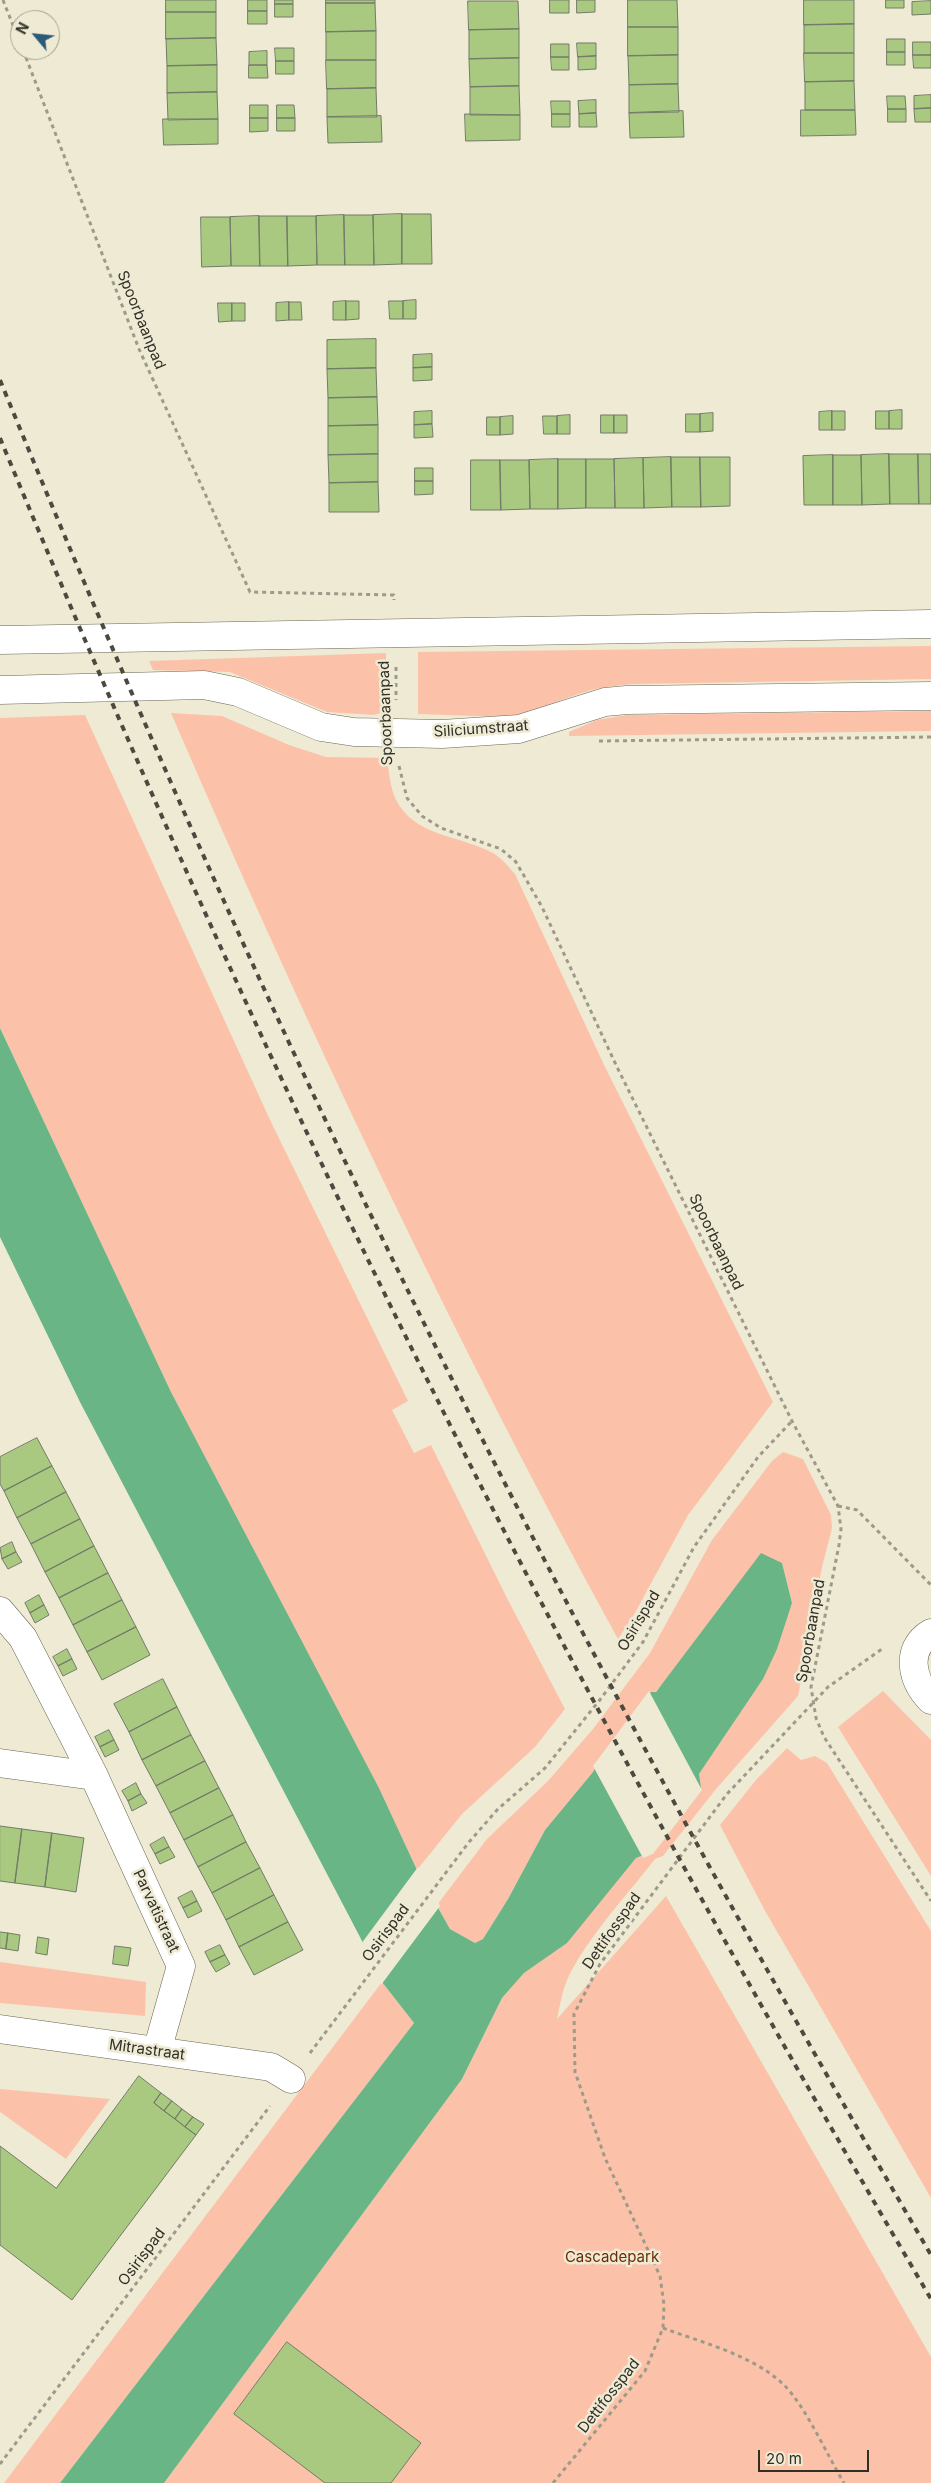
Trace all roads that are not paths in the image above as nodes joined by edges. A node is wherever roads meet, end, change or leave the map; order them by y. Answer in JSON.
{"nodes":[{"id":1,"x":931,"y":624,"type":"edge"},
{"id":2,"x":0,"y":640,"type":"edge"},
{"id":3,"x":0,"y":690,"type":"edge"},
{"id":4,"x":931,"y":696,"type":"edge"},
{"id":5,"x":0,"y":1611,"type":"edge"},
{"id":6,"x":926,"y":1637,"type":"edge"},
{"id":7,"x":931,"y":1700,"type":"edge"},
{"id":8,"x":0,"y":1763,"type":"edge"},
{"id":9,"x":94,"y":1776,"type":"junction"},
{"id":10,"x":0,"y":2028,"type":"edge"},
{"id":11,"x":157,"y":2052,"type":"junction"},
{"id":12,"x":291,"y":2079,"type":"road end"}],
"edges":[{"from":1,"to":2,"type":"street"},
{"from":3,"to":4,"type":"street","name":"Siliciumstraat"},
{"from":5,"to":9,"type":"street","name":"Parvatistraat"},
{"from":6,"to":7,"type":"street"},
{"from":8,"to":9,"type":"street"},
{"from":9,"to":11,"type":"street","name":"Parvatistraat"},
{"from":10,"to":11,"type":"street","name":"Mitrastraat"},
{"from":11,"to":12,"type":"street","name":"Mitrastraat"}]}
